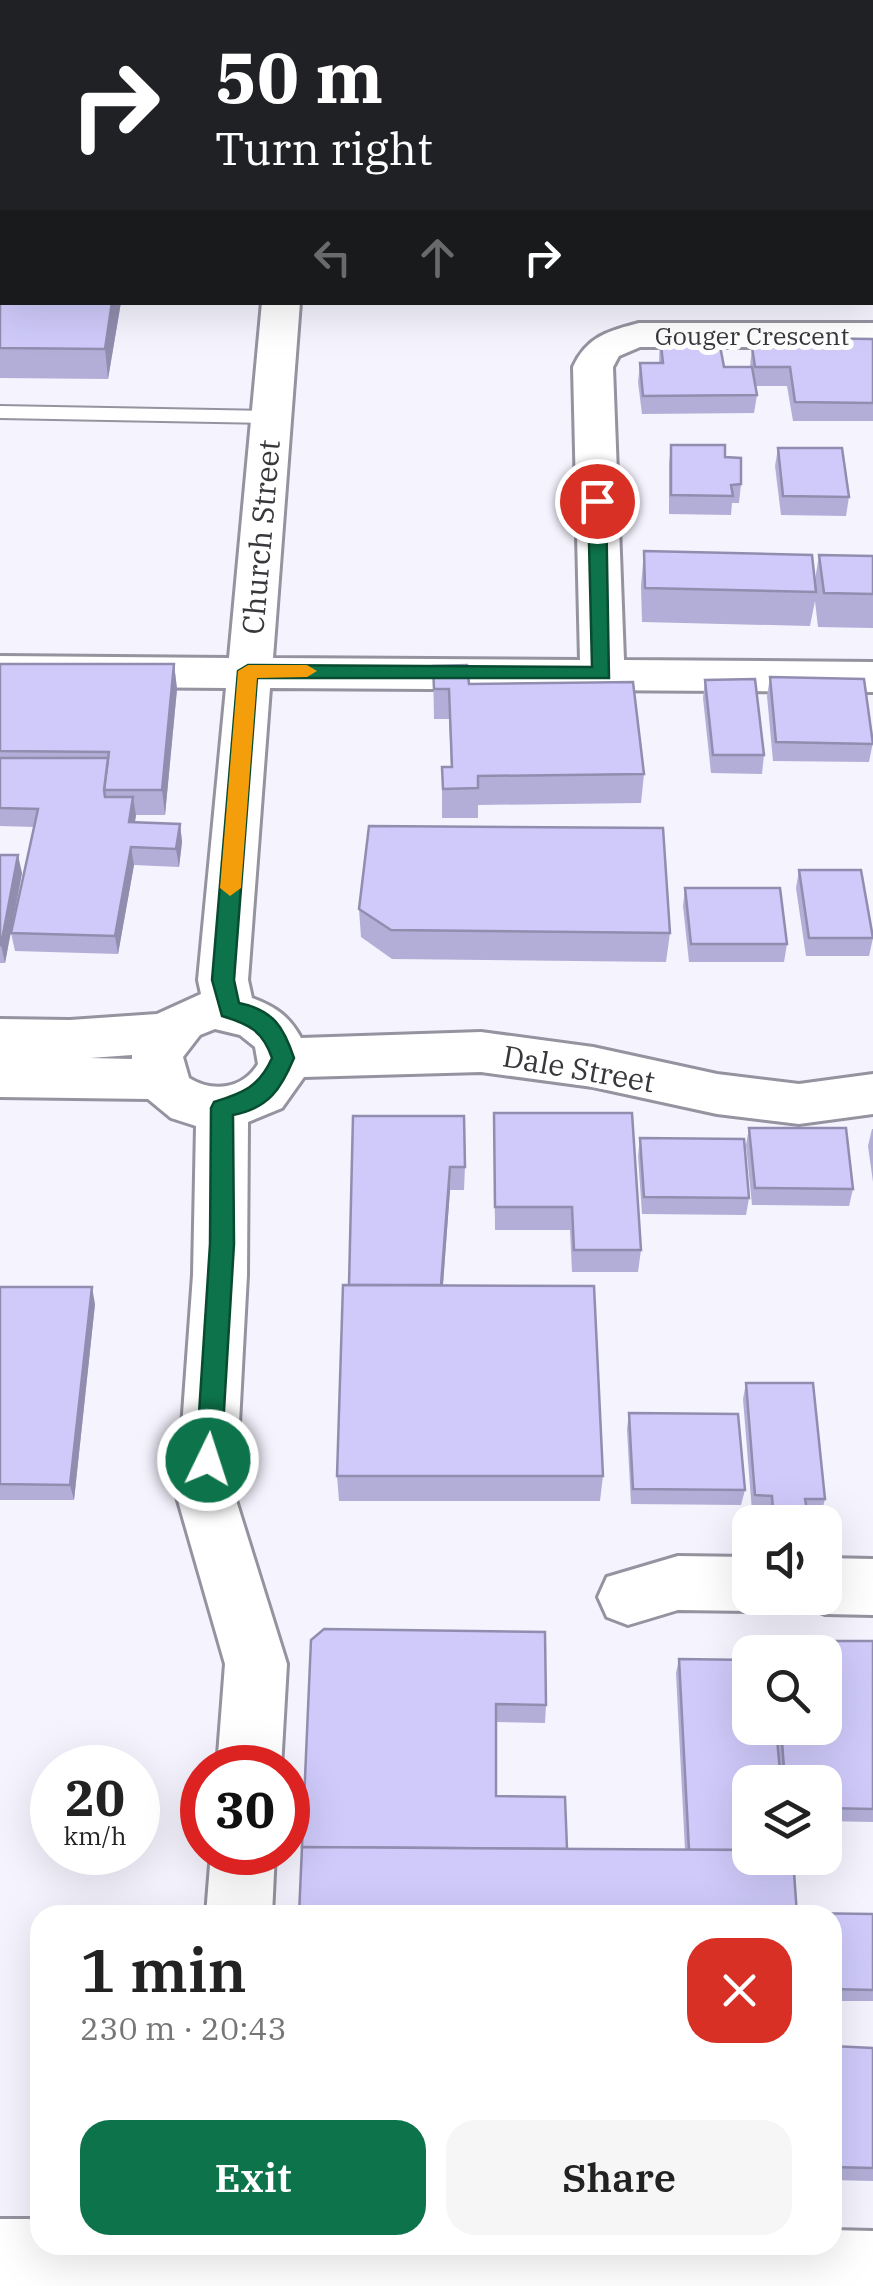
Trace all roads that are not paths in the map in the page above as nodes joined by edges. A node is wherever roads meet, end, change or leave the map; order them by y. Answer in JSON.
{"nodes":[{"id":1,"x":281,"y":305,"type":"edge"},
{"id":2,"x":873,"y":334,"type":"edge"},
{"id":3,"x":0,"y":412,"type":"edge"},
{"id":4,"x":271,"y":416,"type":"junction"},
{"id":5,"x":0,"y":670,"type":"edge"},
{"id":6,"x":248,"y":671,"type":"junction"},
{"id":7,"x":602,"y":674,"type":"junction"},
{"id":8,"x":873,"y":677,"type":"edge"},
{"id":9,"x":230,"y":1010,"type":"junction"},
{"id":10,"x":0,"y":1039,"type":"edge"},
{"id":11,"x":162,"y":1056,"type":"junction"},
{"id":12,"x":283,"y":1058,"type":"junction"},
{"id":13,"x":0,"y":1076,"type":"edge"},
{"id":14,"x":873,"y":1094,"type":"edge"},
{"id":15,"x":222,"y":1108,"type":"junction"},
{"id":16,"x":732,"y":1584,"type":"edge"},
{"id":17,"x":842,"y":1586,"type":"edge"},
{"id":18,"x":873,"y":1586,"type":"edge"},
{"id":19,"x":628,"y":1597,"type":"dead end"},
{"id":20,"x":251,"y":1745,"type":"edge"},
{"id":21,"x":242,"y":1875,"type":"edge"},
{"id":22,"x":240,"y":1905,"type":"edge"},
{"id":23,"x":30,"y":2254,"type":"edge"},
{"id":24,"x":0,"y":2255,"type":"edge"},
{"id":25,"x":259,"y":2255,"type":"edge"},
{"id":26,"x":873,"y":2267,"type":"edge"},
{"id":27,"x":393,"y":2272,"type":"edge"}],
"edges":[{"from":1,"to":4,"type":"street","name":"Church Street"},
{"from":2,"to":7,"type":"street","name":"Gouger Crescent"},
{"from":3,"to":4,"type":"lane"},
{"from":4,"to":6,"type":"street","name":"Church Street"},
{"from":5,"to":6,"type":"street"},
{"from":6,"to":7,"type":"street"},
{"from":6,"to":9,"type":"street","name":"Church Street"},
{"from":7,"to":8,"type":"street"},
{"from":9,"to":11,"type":"street"},
{"from":9,"to":12,"type":"street"},
{"from":10,"to":11,"type":"street"},
{"from":11,"to":13,"type":"street"},
{"from":11,"to":15,"type":"street"},
{"from":12,"to":14,"type":"street","name":"Dale Street"},
{"from":12,"to":15,"type":"street"},
{"from":15,"to":20,"type":"street"},
{"from":16,"to":19,"type":"street"},
{"from":17,"to":18,"type":"street"},
{"from":21,"to":22,"type":"street"},
{"from":23,"to":24,"type":"street"},
{"from":25,"to":27,"type":"street"},
{"from":26,"to":27,"type":"street"}]}
